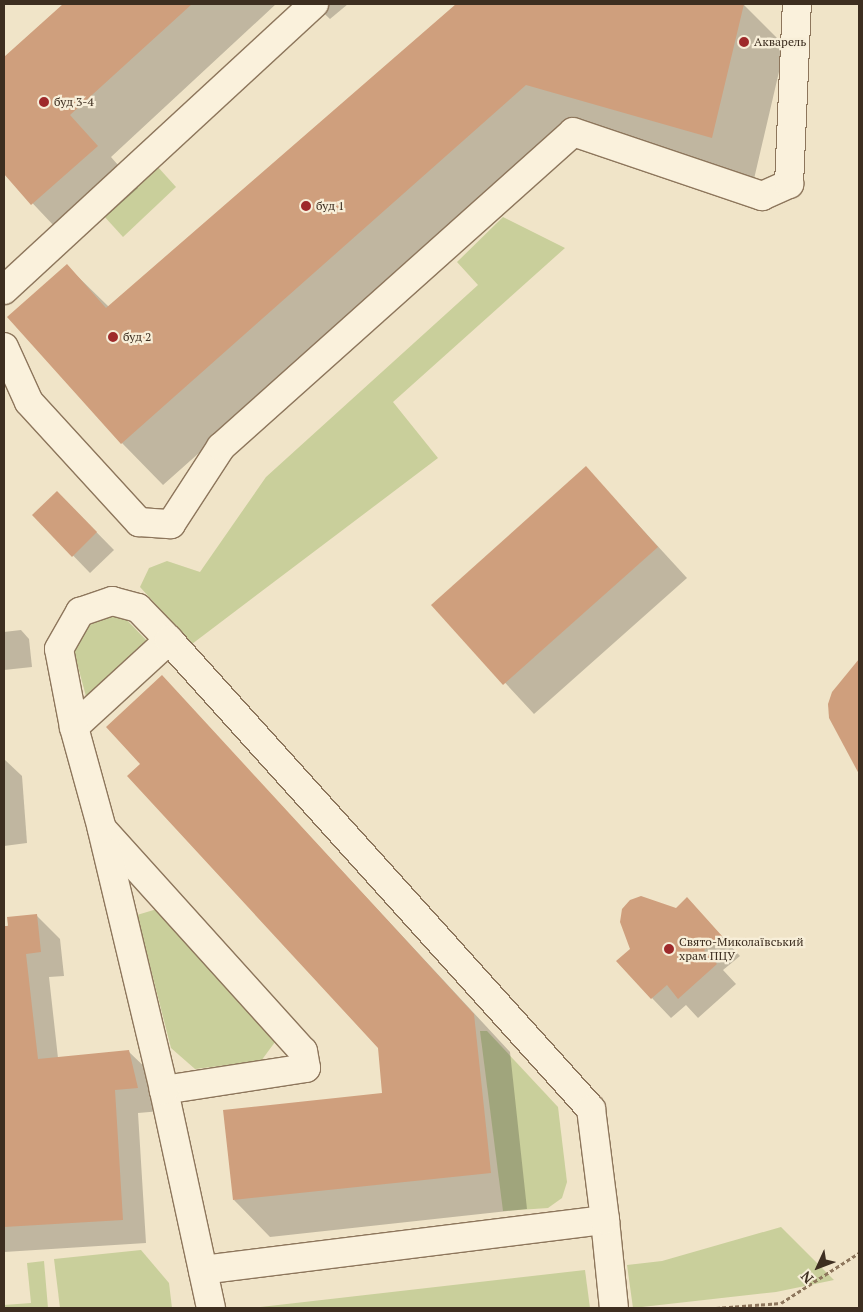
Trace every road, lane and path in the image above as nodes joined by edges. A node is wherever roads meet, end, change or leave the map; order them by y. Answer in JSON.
{"nodes":[{"id":1,"x":314,"y":4,"type":"edge"},
{"id":2,"x":798,"y":4,"type":"edge"},
{"id":3,"x":4,"y":290,"type":"edge"},
{"id":4,"x":4,"y":347,"type":"edge"},
{"id":5,"x":169,"y":640,"type":"junction"},
{"id":6,"x":74,"y":727,"type":"junction"},
{"id":7,"x":102,"y":828,"type":"junction"},
{"id":8,"x":164,"y":1090,"type":"junction"},
{"id":9,"x":605,"y":1220,"type":"junction"},
{"id":10,"x":859,"y":1254,"type":"edge"},
{"id":11,"x":203,"y":1270,"type":"junction"},
{"id":12,"x":211,"y":1308,"type":"edge"},
{"id":13,"x":614,"y":1308,"type":"edge"},
{"id":14,"x":716,"y":1308,"type":"edge"}],
"edges":[{"from":1,"to":3,"type":"lane"},
{"from":2,"to":4,"type":"lane"},
{"from":5,"to":6,"type":"lane"},
{"from":5,"to":6,"type":"lane"},
{"from":5,"to":9,"type":"lane"},
{"from":6,"to":7,"type":"lane"},
{"from":7,"to":8,"type":"lane"},
{"from":7,"to":8,"type":"lane"},
{"from":8,"to":11,"type":"lane"},
{"from":9,"to":11,"type":"lane"},
{"from":9,"to":13,"type":"lane"},
{"from":10,"to":14,"type":"path"},
{"from":11,"to":12,"type":"lane"}]}
